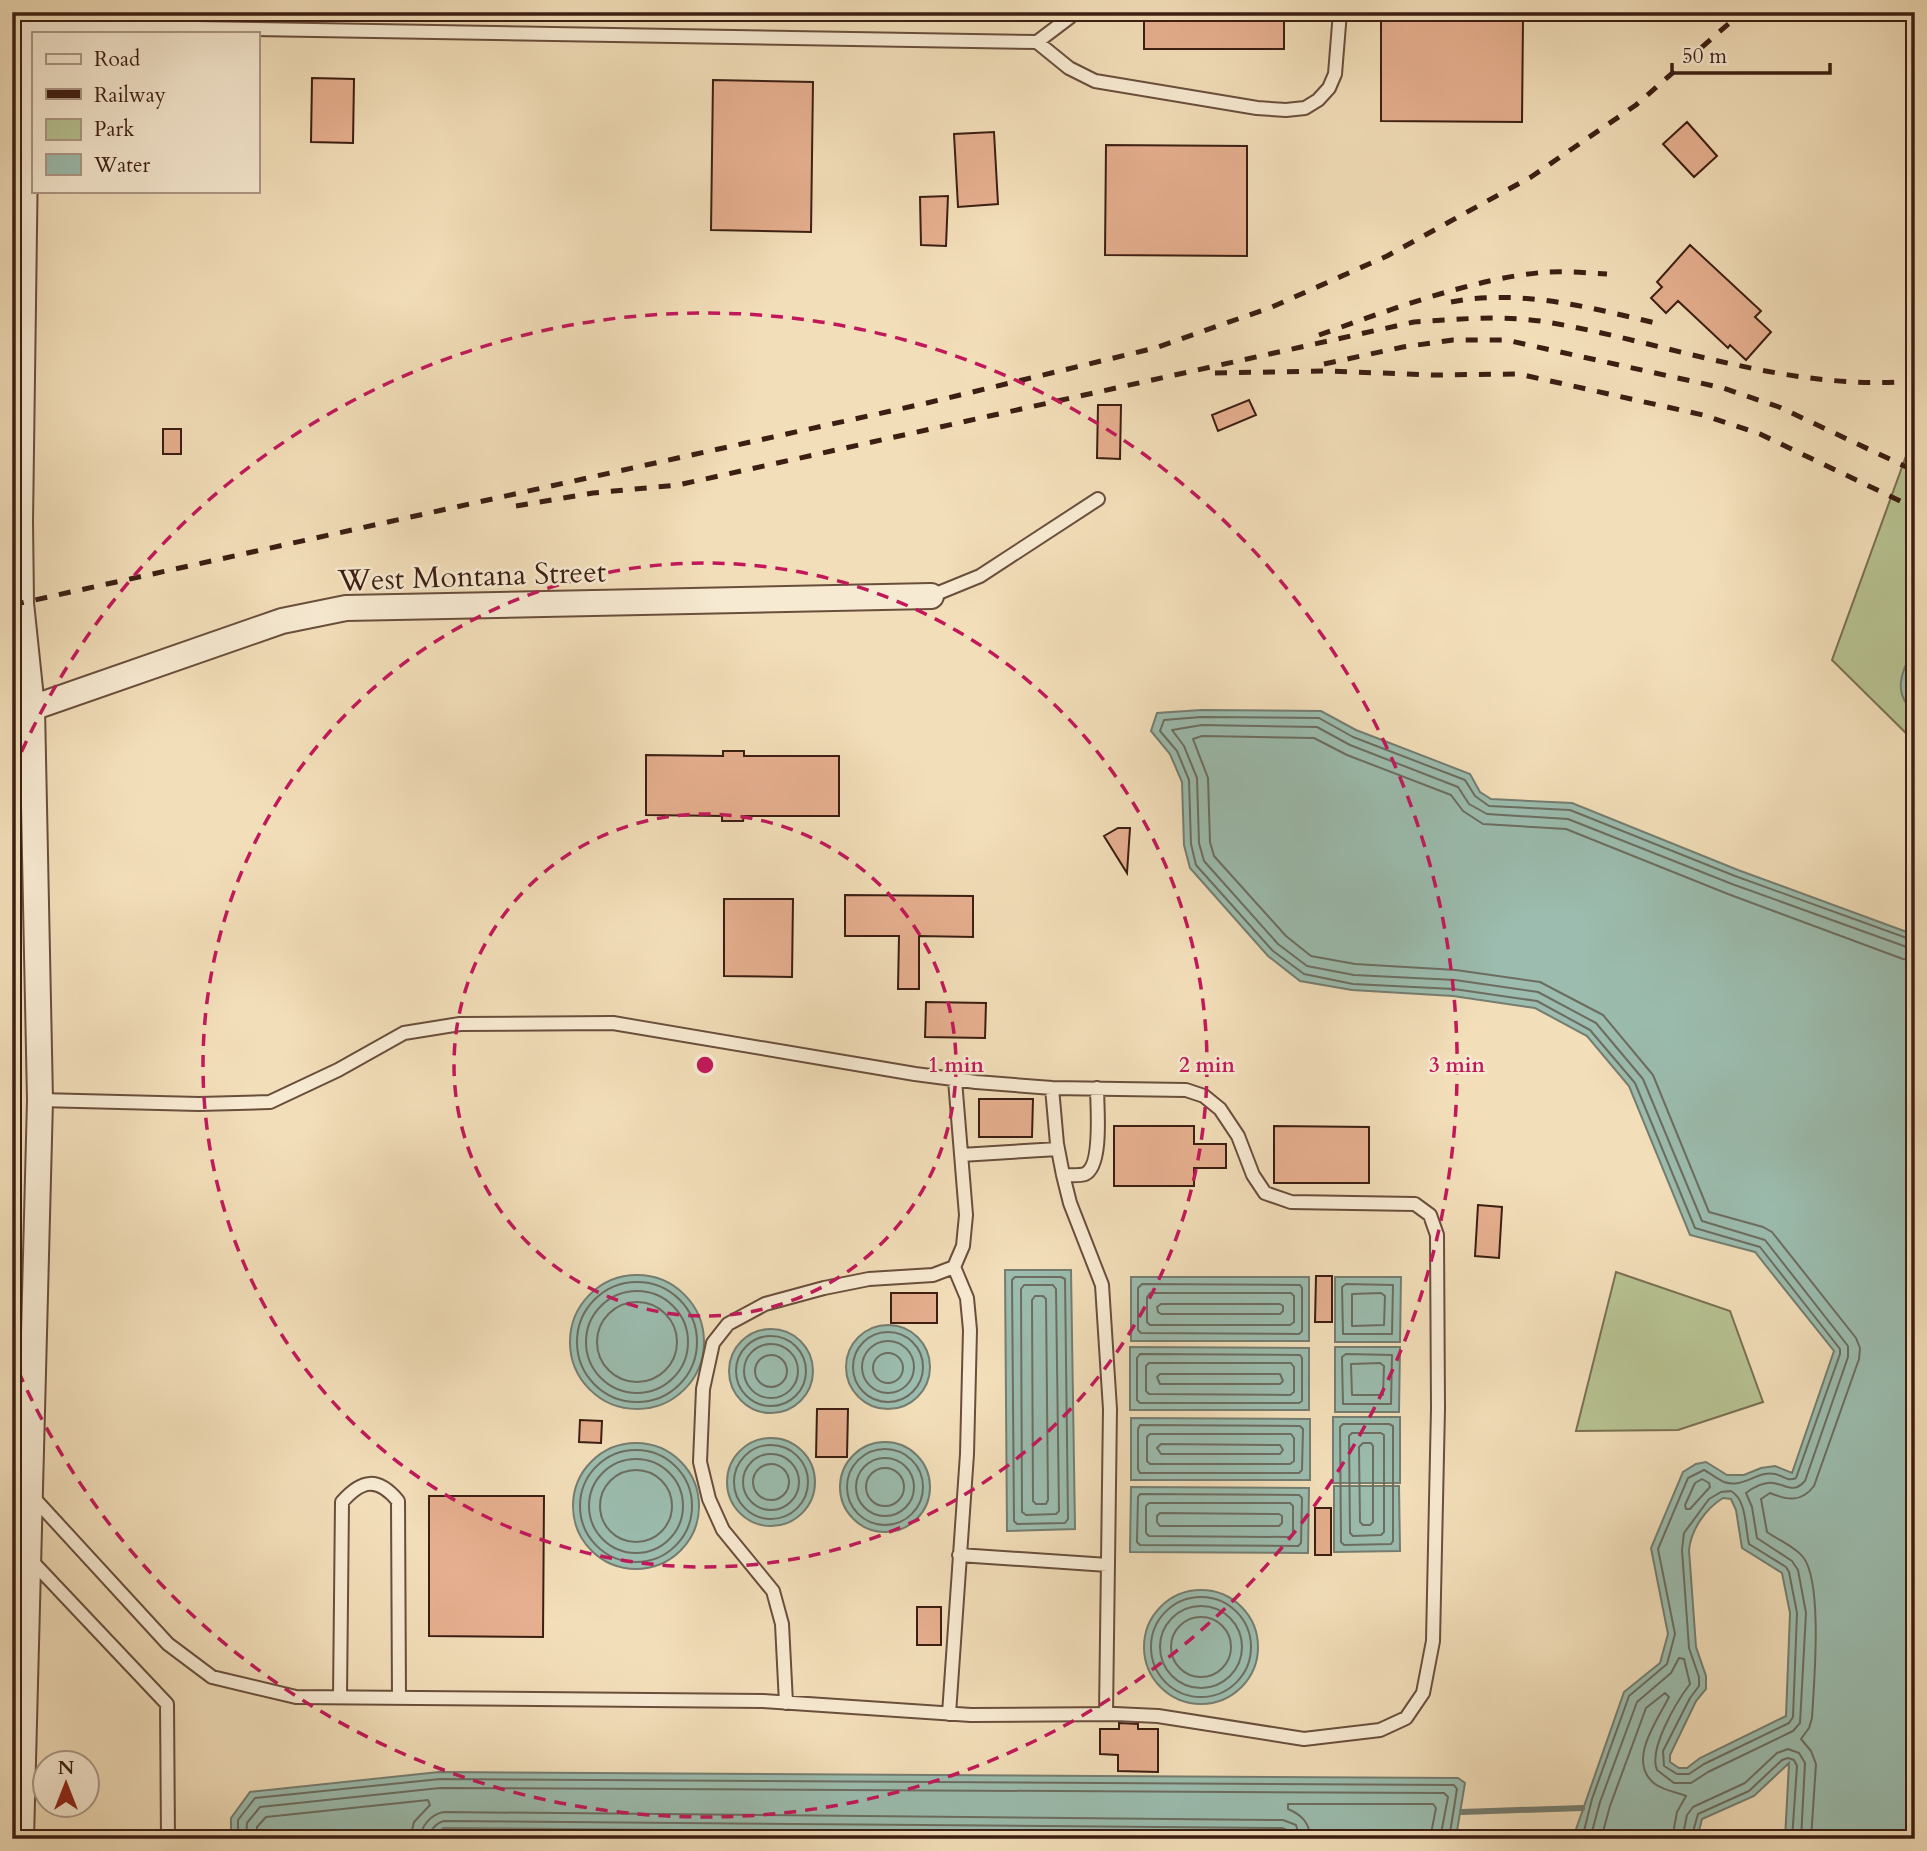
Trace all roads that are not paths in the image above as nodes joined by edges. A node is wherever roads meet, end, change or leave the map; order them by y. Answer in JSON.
{"nodes":[{"id":1,"x":1073,"y":12,"type":"edge"},
{"id":2,"x":1340,"y":12,"type":"edge"},
{"id":3,"x":22,"y":21,"type":"edge"},
{"id":4,"x":1037,"y":42,"type":"junction"},
{"id":5,"x":1098,"y":499,"type":"dead end"},
{"id":6,"x":930,"y":596,"type":"joint"},
{"id":7,"x":32,"y":708,"type":"junction"},
{"id":8,"x":955,"y":1080,"type":"junction"},
{"id":9,"x":1052,"y":1088,"type":"junction"},
{"id":10,"x":1097,"y":1088,"type":"junction"},
{"id":11,"x":40,"y":1100,"type":"junction"},
{"id":12,"x":1058,"y":1149,"type":"junction"},
{"id":13,"x":961,"y":1155,"type":"junction"},
{"id":14,"x":1063,"y":1175,"type":"junction"},
{"id":15,"x":954,"y":1267,"type":"junction"},
{"id":16,"x":30,"y":1493,"type":"junction"},
{"id":17,"x":960,"y":1555,"type":"junction"},
{"id":18,"x":28,"y":1558,"type":"junction"},
{"id":19,"x":1108,"y":1565,"type":"junction"},
{"id":20,"x":340,"y":1698,"type":"junction"},
{"id":21,"x":398,"y":1698,"type":"junction"},
{"id":22,"x":786,"y":1703,"type":"junction"},
{"id":23,"x":949,"y":1713,"type":"junction"},
{"id":24,"x":1106,"y":1713,"type":"junction"},
{"id":25,"x":21,"y":1839,"type":"edge"},
{"id":26,"x":168,"y":1839,"type":"edge"}],
"edges":[{"from":1,"to":4,"type":"lane"},
{"from":2,"to":4,"type":"lane"},
{"from":3,"to":4,"type":"lane"},
{"from":3,"to":7,"type":"street"},
{"from":5,"to":6,"type":"lane"},
{"from":6,"to":7,"type":"street","name":"West Montana Street"},
{"from":7,"to":11,"type":"street"},
{"from":8,"to":9,"type":"lane"},
{"from":8,"to":11,"type":"lane"},
{"from":8,"to":13,"type":"lane"},
{"from":9,"to":10,"type":"lane"},
{"from":9,"to":12,"type":"lane"},
{"from":10,"to":14,"type":"lane"},
{"from":10,"to":24,"type":"lane"},
{"from":11,"to":16,"type":"street"},
{"from":12,"to":13,"type":"lane"},
{"from":12,"to":14,"type":"lane"},
{"from":13,"to":15,"type":"lane"},
{"from":14,"to":19,"type":"lane"},
{"from":15,"to":17,"type":"lane"},
{"from":15,"to":22,"type":"lane"},
{"from":16,"to":18,"type":"street"},
{"from":16,"to":20,"type":"lane"},
{"from":17,"to":19,"type":"lane"},
{"from":17,"to":23,"type":"lane"},
{"from":18,"to":25,"type":"street"},
{"from":18,"to":26,"type":"lane"},
{"from":19,"to":24,"type":"lane"},
{"from":20,"to":21,"type":"lane"},
{"from":20,"to":21,"type":"lane"},
{"from":21,"to":22,"type":"lane"},
{"from":22,"to":23,"type":"lane"},
{"from":23,"to":24,"type":"lane"}]}
